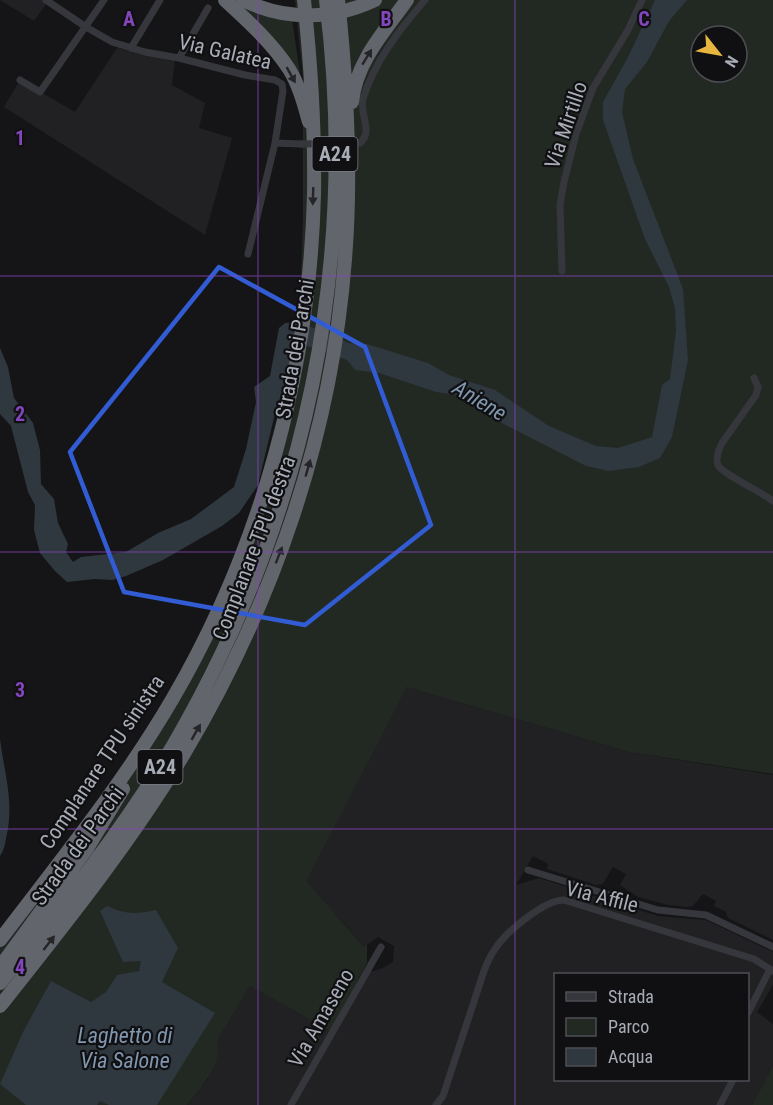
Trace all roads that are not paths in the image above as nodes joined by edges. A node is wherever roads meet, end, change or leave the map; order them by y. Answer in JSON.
{"nodes":[{"id":1,"x":45,"y":0,"type":"edge"},
{"id":2,"x":104,"y":0,"type":"edge"},
{"id":3,"x":160,"y":0,"type":"edge"},
{"id":4,"x":225,"y":0,"type":"edge"},
{"id":5,"x":243,"y":0,"type":"edge"},
{"id":6,"x":304,"y":0,"type":"edge"},
{"id":7,"x":317,"y":0,"type":"edge"},
{"id":8,"x":326,"y":0,"type":"edge"},
{"id":9,"x":338,"y":0,"type":"edge"},
{"id":10,"x":375,"y":0,"type":"edge"},
{"id":11,"x":406,"y":0,"type":"edge"},
{"id":12,"x":425,"y":0,"type":"edge"},
{"id":13,"x":642,"y":0,"type":"edge"},
{"id":14,"x":208,"y":8,"type":"dead end"},
{"id":15,"x":86,"y":27,"type":"junction"},
{"id":16,"x":131,"y":48,"type":"junction"},
{"id":17,"x":179,"y":58,"type":"junction"},
{"id":18,"x":20,"y":80,"type":"dead end"},
{"id":19,"x":307,"y":141,"type":"junction"},
{"id":20,"x":275,"y":142,"type":"junction"},
{"id":21,"x":349,"y":176,"type":"junction"},
{"id":22,"x":248,"y":254,"type":"dead end"},
{"id":23,"x":562,"y":271,"type":"dead end"},
{"id":24,"x":322,"y":308,"type":"junction"},
{"id":25,"x":754,"y":378,"type":"dead end"},
{"id":26,"x":773,"y":501,"type":"edge"},
{"id":27,"x":266,"y":522,"type":"junction"},
{"id":28,"x":173,"y":698,"type":"junction"},
{"id":29,"x":528,"y":870,"type":"dead end"},
{"id":30,"x":0,"y":940,"type":"edge"},
{"id":31,"x":381,"y":947,"type":"dead end"},
{"id":32,"x":773,"y":947,"type":"edge"},
{"id":33,"x":0,"y":968,"type":"edge"},
{"id":34,"x":772,"y":970,"type":"edge"},
{"id":35,"x":0,"y":983,"type":"edge"},
{"id":36,"x":0,"y":1006,"type":"edge"},
{"id":37,"x":749,"y":1010,"type":"edge"},
{"id":38,"x":733,"y":1081,"type":"edge"},
{"id":39,"x":291,"y":1105,"type":"edge"},
{"id":40,"x":436,"y":1105,"type":"edge"},
{"id":41,"x":720,"y":1105,"type":"edge"}],
"edges":[{"from":1,"to":15,"type":"street","name":"Via Galatea"},
{"from":2,"to":15,"type":"street"},
{"from":3,"to":16,"type":"street"},
{"from":4,"to":19,"type":"highway","one_way":true},
{"from":5,"to":10,"type":"highway","bridge":true},
{"from":6,"to":19,"type":"highway","name":"Complanare TPU sinistra"},
{"from":7,"to":24,"type":"highway","name":"Strada dei Parchi","number":"A24"},
{"from":8,"to":24,"type":"highway","name":"Strada dei Parchi","number":"A24"},
{"from":9,"to":21,"type":"highway","name":"Complanare TPU destra"},
{"from":21,"to":11,"type":"highway","one_way":true},
{"from":12,"to":19,"type":"street","bridge":true},
{"from":13,"to":23,"type":"street","name":"Via Mirtillo"},
{"from":14,"to":17,"type":"street"},
{"from":15,"to":16,"type":"street","name":"Via Galatea"},
{"from":15,"to":18,"type":"street"},
{"from":16,"to":17,"type":"street","name":"Via Galatea"},
{"from":17,"to":20,"type":"street","name":"Via Galatea"},
{"from":19,"to":20,"type":"street"},
{"from":19,"to":24,"type":"highway","name":"Complanare TPU sinistra","one_way":true},
{"from":20,"to":22,"type":"street"},
{"from":21,"to":24,"type":"highway","name":"Complanare TPU destra"},
{"from":24,"to":27,"type":"highway","name":"Complanare TPU sinistra"},
{"from":24,"to":27,"type":"highway","name":"Strada dei Parchi","number":"A24"},
{"from":36,"to":24,"type":"highway","name":"Complanare TPU destra","one_way":true},
{"from":25,"to":26,"type":"street"},
{"from":27,"to":28,"type":"highway","name":"Complanare TPU sinistra"},
{"from":27,"to":33,"type":"highway","name":"Strada dei Parchi","number":"A24"},
{"from":27,"to":35,"type":"highway","name":"Strada dei Parchi","number":"A24"},
{"from":28,"to":30,"type":"highway","name":"Complanare TPU sinistra"},
{"from":28,"to":33,"type":"highway"},
{"from":29,"to":32,"type":"street"},
{"from":31,"to":39,"type":"street","name":"Via Amaseno"},
{"from":34,"to":37,"type":"street","name":"Via Affile"},
{"from":34,"to":40,"type":"street","name":"Via Affile"},
{"from":38,"to":41,"type":"street"}]}
